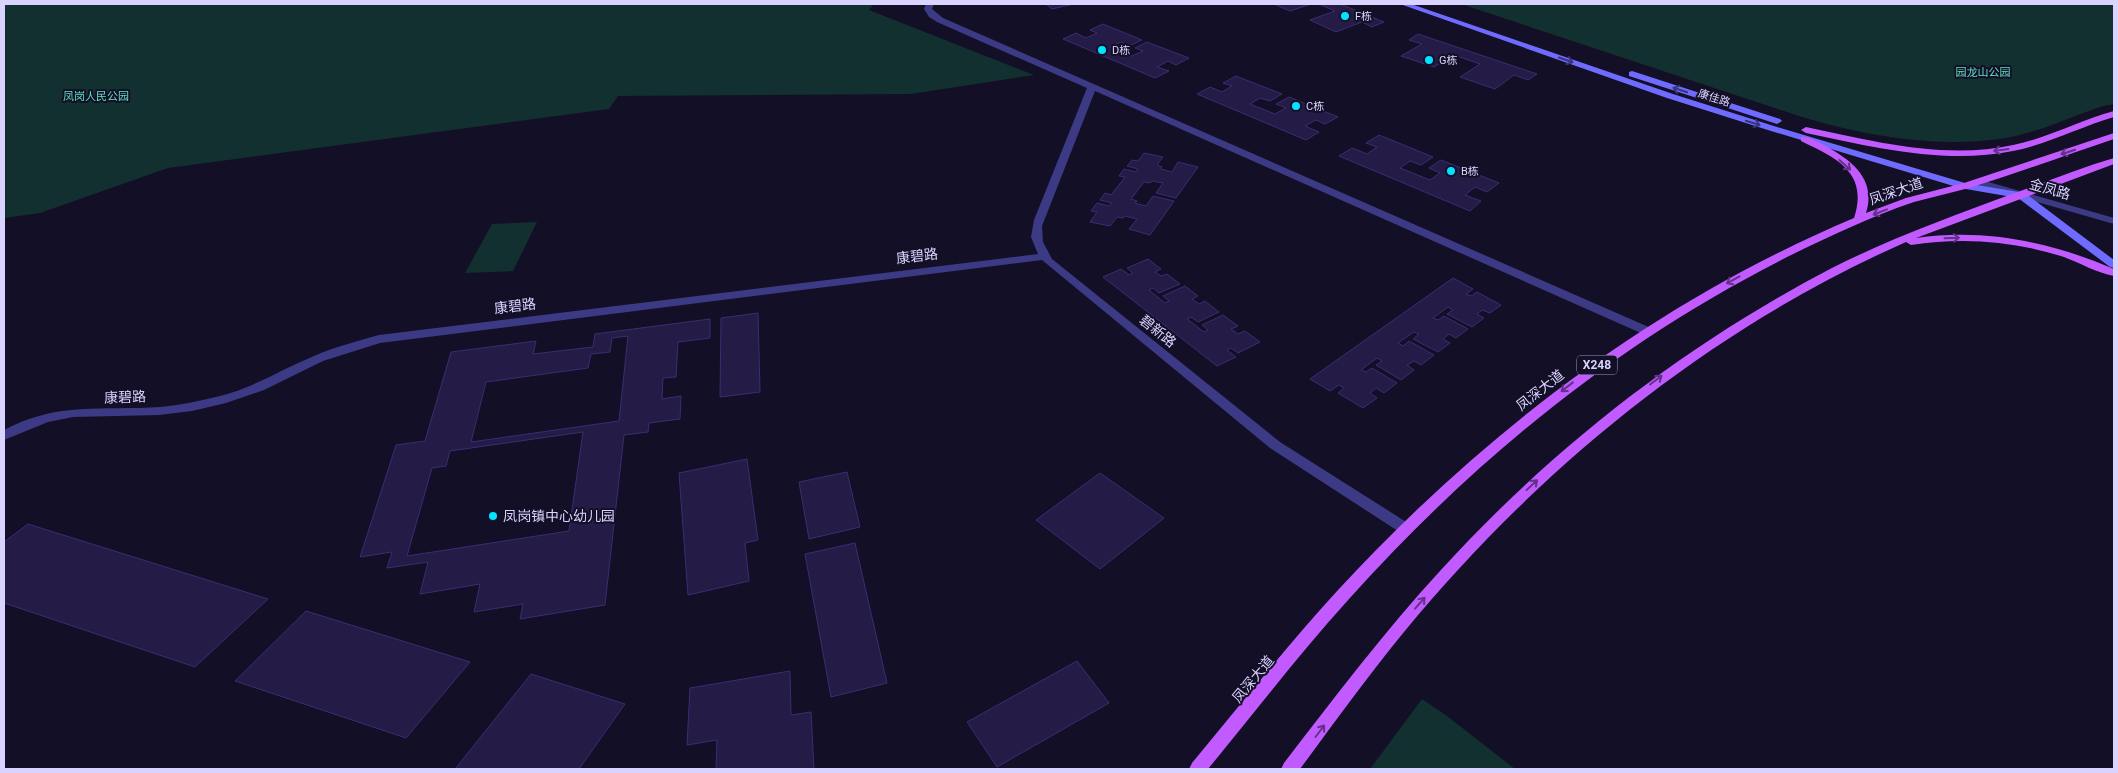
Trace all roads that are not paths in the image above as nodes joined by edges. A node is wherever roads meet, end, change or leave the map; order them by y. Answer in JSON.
{"nodes":[{"id":1,"x":930,"y":4,"type":"edge"},
{"id":2,"x":1404,"y":4,"type":"edge"},
{"id":3,"x":1427,"y":4,"type":"edge"},
{"id":4,"x":1092,"y":87,"type":"junction"},
{"id":5,"x":2114,"y":114,"type":"edge"},
{"id":6,"x":1805,"y":134,"type":"junction"},
{"id":7,"x":2114,"y":136,"type":"edge"},
{"id":8,"x":2114,"y":161,"type":"edge"},
{"id":9,"x":1978,"y":182,"type":"junction"},
{"id":10,"x":1964,"y":186,"type":"junction"},
{"id":11,"x":2021,"y":195,"type":"junction"},
{"id":12,"x":1859,"y":220,"type":"junction"},
{"id":13,"x":2114,"y":221,"type":"edge"},
{"id":14,"x":1886,"y":247,"type":"junction"},
{"id":15,"x":1044,"y":256,"type":"junction"},
{"id":16,"x":2114,"y":265,"type":"edge"},
{"id":17,"x":2114,"y":273,"type":"edge"},
{"id":18,"x":1647,"y":331,"type":"junction"},
{"id":19,"x":4,"y":436,"type":"edge"},
{"id":20,"x":1406,"y":529,"type":"junction"},
{"id":21,"x":1198,"y":769,"type":"edge"},
{"id":22,"x":1290,"y":769,"type":"edge"}],
"edges":[{"from":1,"to":4,"type":"street"},
{"from":2,"to":6,"type":"street","name":"康佳路","one_way":true},
{"from":6,"to":3,"type":"street","name":"康佳路","one_way":true},
{"from":4,"to":15,"type":"street","name":"碧新路"},
{"from":4,"to":18,"type":"street"},
{"from":5,"to":6,"type":"main road","one_way":true},
{"from":6,"to":9,"type":"street","name":"康佳路"},
{"from":6,"to":10,"type":"street","name":"康佳路"},
{"from":6,"to":12,"type":"main road","one_way":true},
{"from":7,"to":9,"type":"main road","name":"凤深大道","number":"X248","one_way":true},
{"from":8,"to":11,"type":"main road"},
{"from":9,"to":10,"type":"main road","name":"凤深大道","number":"X248"},
{"from":9,"to":11,"type":"street","name":"金凤路"},
{"from":10,"to":11,"type":"street","name":"康佳路"},
{"from":10,"to":12,"type":"main road","name":"凤深大道","number":"X248","one_way":true},
{"from":11,"to":13,"type":"street","name":"金凤路"},
{"from":11,"to":14,"type":"main road"},
{"from":11,"to":16,"type":"street"},
{"from":12,"to":18,"type":"main road","name":"凤深大道","number":"X248","one_way":true},
{"from":14,"to":17,"type":"main road","one_way":true},
{"from":22,"to":14,"type":"main road","one_way":true},
{"from":15,"to":19,"type":"street","name":"康碧路"},
{"from":15,"to":20,"type":"street","name":"碧新路"},
{"from":18,"to":20,"type":"main road","name":"凤深大道","number":"X248","one_way":true},
{"from":20,"to":21,"type":"main road","name":"凤深大道","number":"X248"}]}
